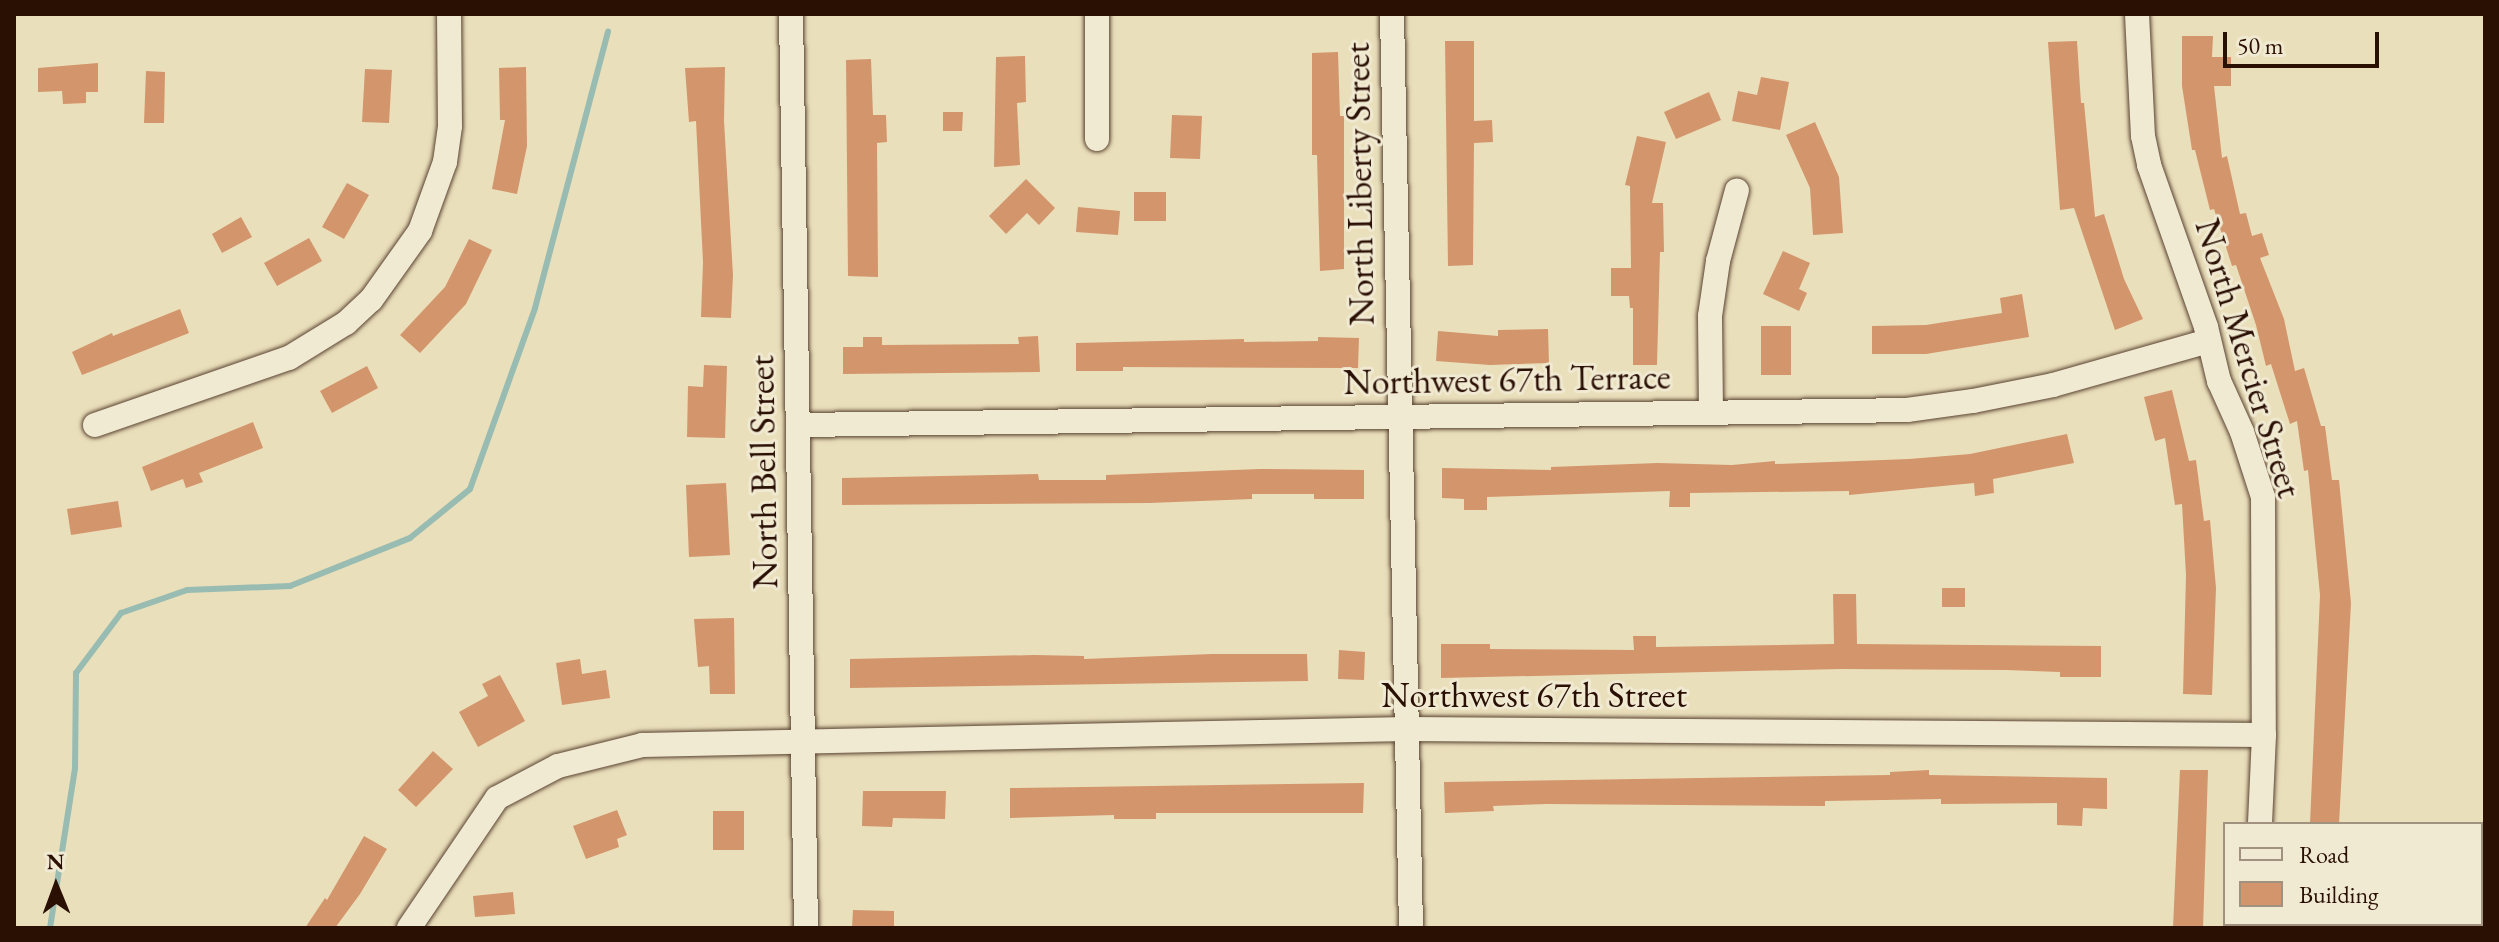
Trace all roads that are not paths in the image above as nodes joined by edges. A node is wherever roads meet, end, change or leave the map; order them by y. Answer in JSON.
{"nodes":[{"id":1,"x":449,"y":14,"type":"edge"},
{"id":2,"x":791,"y":14,"type":"edge"},
{"id":3,"x":1097,"y":14,"type":"edge"},
{"id":4,"x":1392,"y":14,"type":"edge"},
{"id":5,"x":2137,"y":14,"type":"edge"},
{"id":6,"x":1097,"y":139,"type":"dead end"},
{"id":7,"x":1737,"y":190,"type":"dead end"},
{"id":8,"x":2209,"y":341,"type":"junction"},
{"id":9,"x":1711,"y":413,"type":"junction"},
{"id":10,"x":1401,"y":416,"type":"junction"},
{"id":11,"x":95,"y":425,"type":"dead end"},
{"id":12,"x":798,"y":425,"type":"junction"},
{"id":13,"x":1407,"y":729,"type":"junction"},
{"id":14,"x":2264,"y":735,"type":"junction"},
{"id":15,"x":804,"y":741,"type":"junction"},
{"id":16,"x":2260,"y":822,"type":"edge"},
{"id":17,"x":409,"y":928,"type":"edge"},
{"id":18,"x":806,"y":928,"type":"edge"},
{"id":19,"x":1411,"y":928,"type":"edge"}],
"edges":[{"from":1,"to":11,"type":"street"},
{"from":2,"to":12,"type":"street","name":"North Bell Street"},
{"from":3,"to":6,"type":"street"},
{"from":4,"to":10,"type":"street","name":"North Liberty Street"},
{"from":5,"to":8,"type":"street","name":"North Mercier Street"},
{"from":7,"to":9,"type":"street"},
{"from":8,"to":9,"type":"street","name":"Northwest 67th Terrace"},
{"from":8,"to":14,"type":"street","name":"North Mercier Street"},
{"from":9,"to":10,"type":"street","name":"Northwest 67th Terrace"},
{"from":10,"to":12,"type":"street","name":"Northwest 67th Terrace"},
{"from":10,"to":13,"type":"street","name":"North Liberty Street"},
{"from":12,"to":15,"type":"street","name":"North Bell Street"},
{"from":13,"to":14,"type":"street","name":"Northwest 67th Street"},
{"from":13,"to":15,"type":"street","name":"Northwest 67th Street"},
{"from":13,"to":19,"type":"street","name":"North Liberty Street"},
{"from":14,"to":16,"type":"street","name":"North Mercier Street"},
{"from":15,"to":17,"type":"street","name":"Northwest 67th Street"},
{"from":15,"to":18,"type":"street","name":"North Bell Street"}]}
